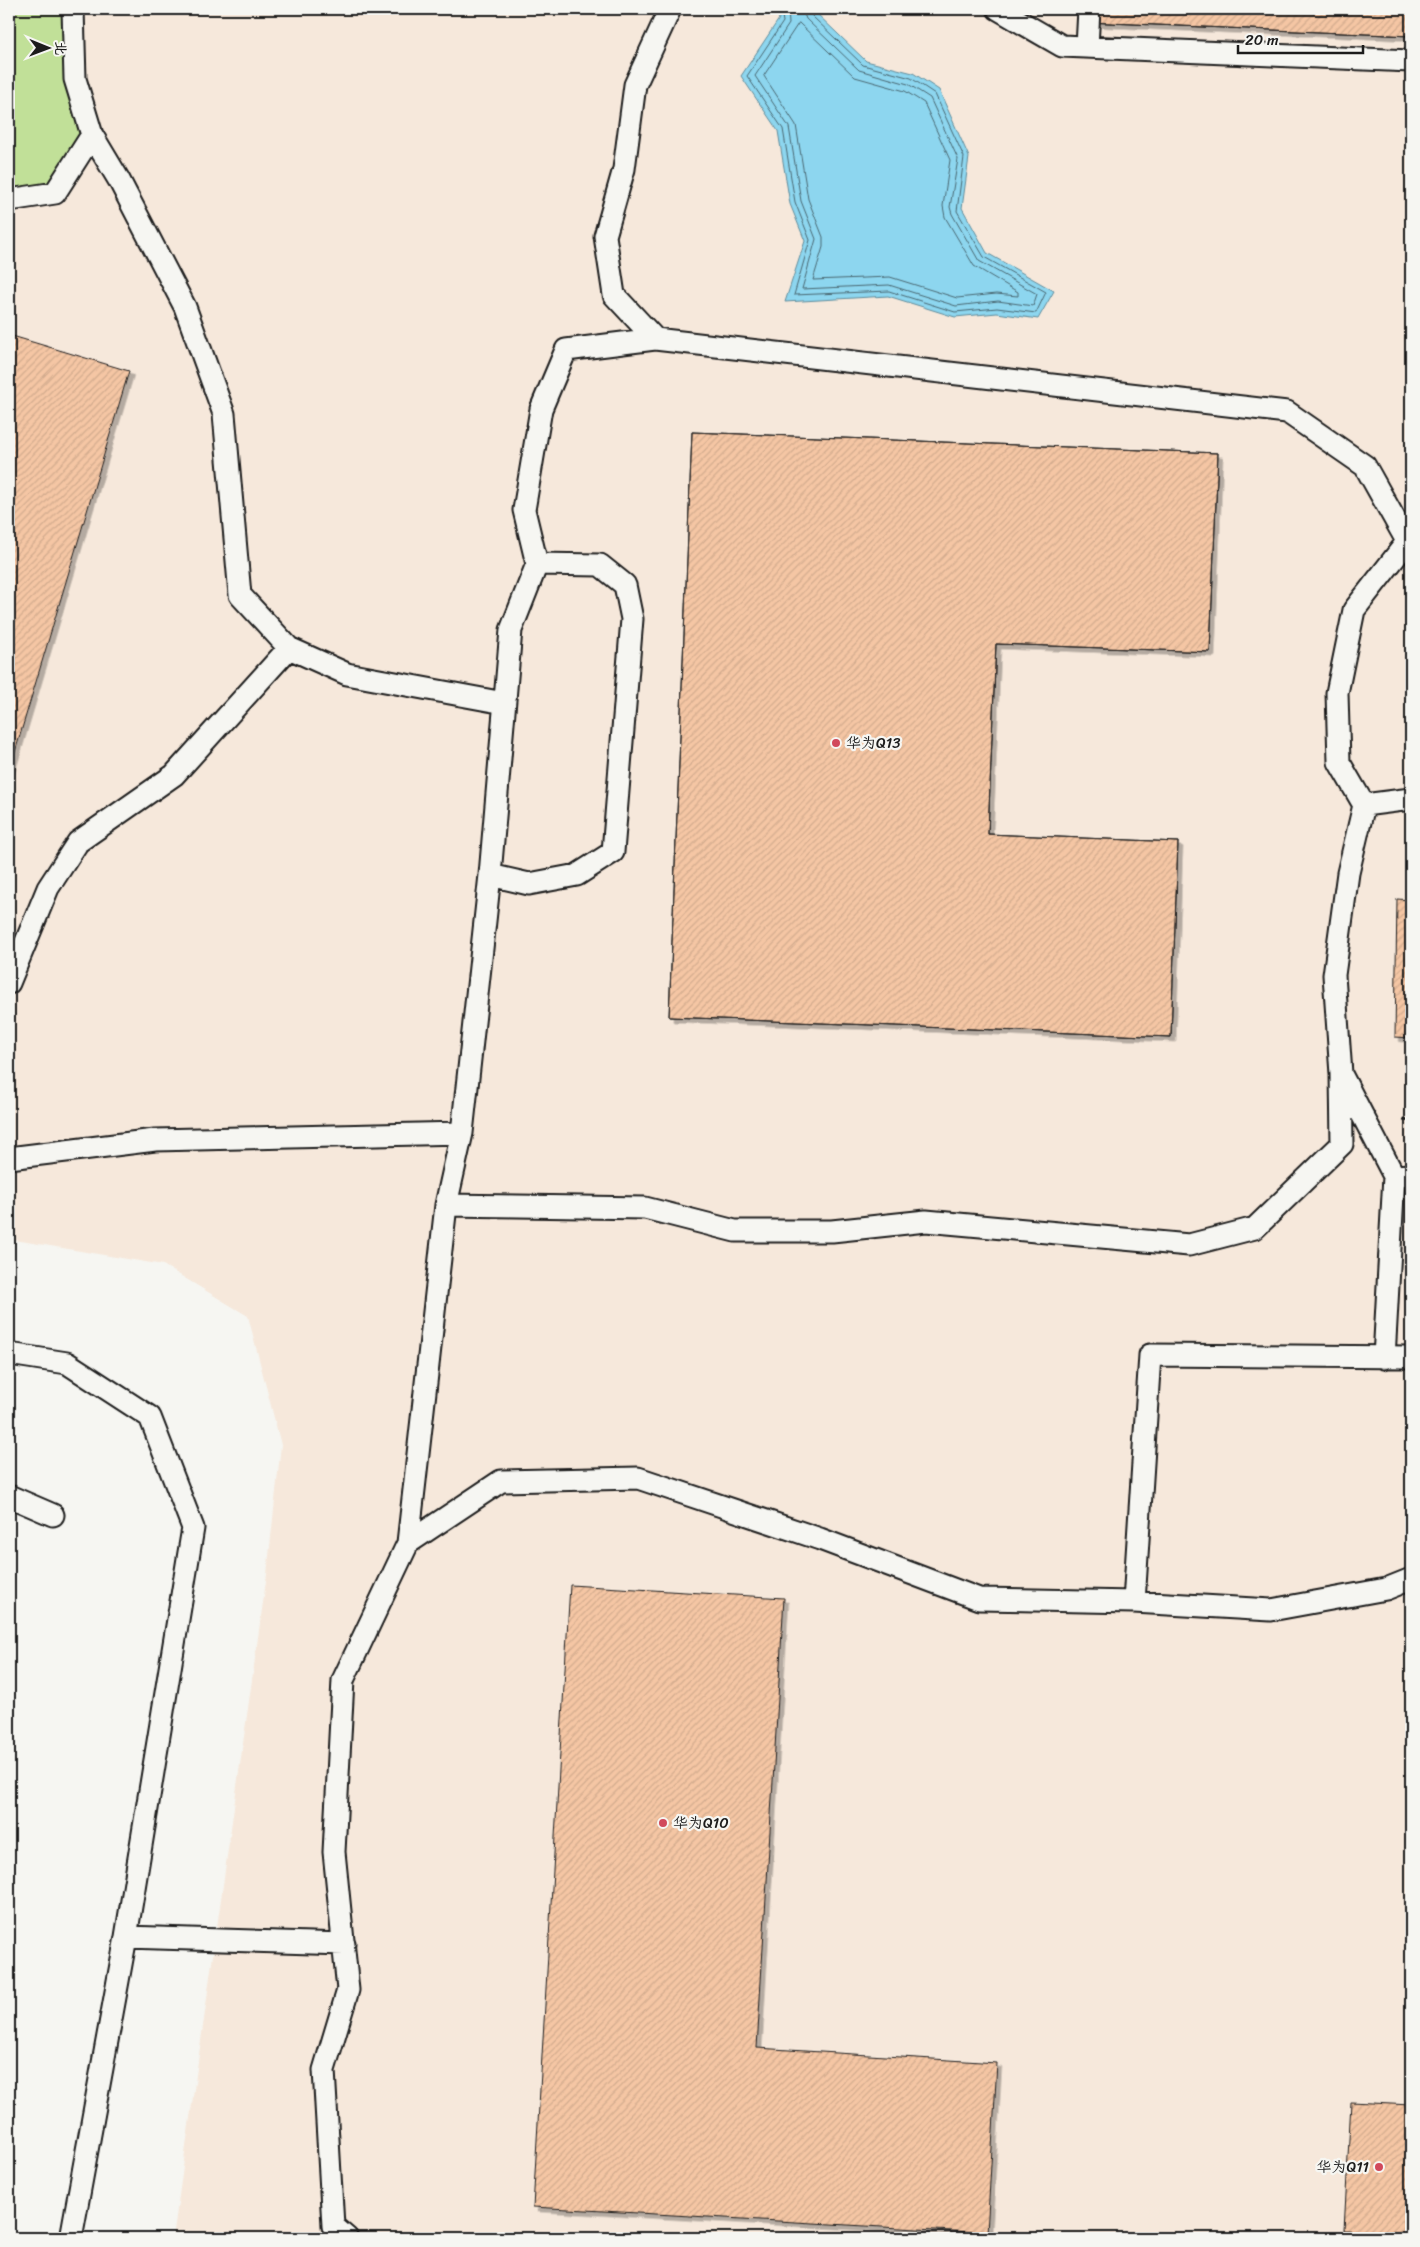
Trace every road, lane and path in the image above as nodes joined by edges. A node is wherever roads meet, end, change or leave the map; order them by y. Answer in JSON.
{"nodes":[{"id":1,"x":72,"y":9,"type":"edge"},
{"id":2,"x":670,"y":9,"type":"edge"},
{"id":3,"x":998,"y":9,"type":"edge"},
{"id":4,"x":1089,"y":9,"type":"edge"},
{"id":5,"x":1087,"y":47,"type":"junction"},
{"id":6,"x":1411,"y":61,"type":"edge"},
{"id":7,"x":92,"y":135,"type":"junction"},
{"id":8,"x":9,"y":200,"type":"edge"},
{"id":9,"x":655,"y":339,"type":"junction"},
{"id":10,"x":1409,"y":539,"type":"edge"},
{"id":11,"x":537,"y":564,"type":"junction"},
{"id":12,"x":289,"y":648,"type":"junction"},
{"id":13,"x":504,"y":703,"type":"junction"},
{"id":14,"x":1411,"y":799,"type":"edge"},
{"id":15,"x":1364,"y":806,"type":"junction"},
{"id":16,"x":490,"y":875,"type":"junction"},
{"id":17,"x":9,"y":983,"type":"edge"},
{"id":18,"x":1341,"y":1074,"type":"junction"},
{"id":19,"x":462,"y":1132,"type":"junction"},
{"id":20,"x":9,"y":1158,"type":"edge"},
{"id":21,"x":1402,"y":1175,"type":"edge"},
{"id":22,"x":446,"y":1205,"type":"junction"},
{"id":23,"x":9,"y":1354,"type":"edge"},
{"id":24,"x":1411,"y":1357,"type":"edge"},
{"id":25,"x":1384,"y":1358,"type":"junction"},
{"id":26,"x":9,"y":1496,"type":"edge"},
{"id":27,"x":53,"y":1515,"type":"dead end"},
{"id":28,"x":408,"y":1543,"type":"junction"},
{"id":29,"x":1411,"y":1579,"type":"edge"},
{"id":30,"x":1134,"y":1602,"type":"junction"},
{"id":31,"x":126,"y":1937,"type":"junction"},
{"id":32,"x":344,"y":1944,"type":"junction"},
{"id":33,"x":71,"y":2238,"type":"edge"},
{"id":34,"x":347,"y":2238,"type":"edge"}],
"edges":[{"from":1,"to":7,"type":"lane"},
{"from":2,"to":9,"type":"lane"},
{"from":3,"to":5,"type":"lane"},
{"from":4,"to":5,"type":"lane"},
{"from":5,"to":6,"type":"lane"},
{"from":7,"to":8,"type":"lane"},
{"from":7,"to":12,"type":"lane"},
{"from":9,"to":10,"type":"lane"},
{"from":9,"to":11,"type":"lane"},
{"from":10,"to":15,"type":"lane"},
{"from":11,"to":13,"type":"lane"},
{"from":11,"to":16,"type":"lane"},
{"from":12,"to":13,"type":"lane"},
{"from":12,"to":17,"type":"lane"},
{"from":13,"to":16,"type":"lane"},
{"from":14,"to":15,"type":"lane"},
{"from":15,"to":18,"type":"lane"},
{"from":16,"to":19,"type":"lane"},
{"from":18,"to":21,"type":"lane"},
{"from":18,"to":22,"type":"lane"},
{"from":19,"to":20,"type":"lane"},
{"from":19,"to":22,"type":"lane"},
{"from":21,"to":25,"type":"lane"},
{"from":22,"to":28,"type":"lane"},
{"from":23,"to":31,"type":"lane"},
{"from":24,"to":25,"type":"lane"},
{"from":25,"to":30,"type":"lane"},
{"from":26,"to":27,"type":"lane"},
{"from":28,"to":30,"type":"lane"},
{"from":28,"to":32,"type":"lane"},
{"from":29,"to":30,"type":"lane"},
{"from":31,"to":32,"type":"lane"},
{"from":31,"to":33,"type":"lane"},
{"from":32,"to":34,"type":"lane"}]}
